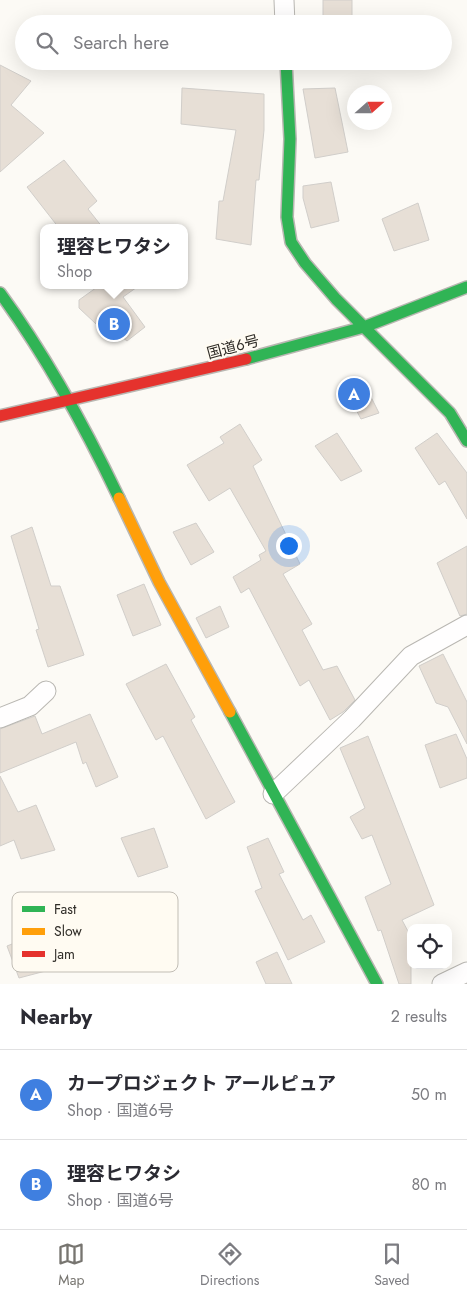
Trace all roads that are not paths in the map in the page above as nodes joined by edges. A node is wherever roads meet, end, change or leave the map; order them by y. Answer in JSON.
{"nodes":[{"id":1,"x":284,"y":0,"type":"edge"},
{"id":2,"x":285,"y":15,"type":"edge"},
{"id":3,"x":286,"y":70,"type":"edge"},
{"id":4,"x":467,"y":287,"type":"edge"},
{"id":5,"x":0,"y":293,"type":"edge"},
{"id":6,"x":364,"y":327,"type":"junction"},
{"id":7,"x":69,"y":401,"type":"junction"},
{"id":8,"x":0,"y":416,"type":"edge"},
{"id":9,"x":467,"y":441,"type":"edge"},
{"id":10,"x":467,"y":625,"type":"edge"},
{"id":11,"x":46,"y":691,"type":"dead end"},
{"id":12,"x":0,"y":718,"type":"edge"},
{"id":13,"x":273,"y":794,"type":"junction"},
{"id":14,"x":467,"y":972,"type":"edge"},
{"id":15,"x":372,"y":982,"type":"edge"},
{"id":16,"x":442,"y":984,"type":"edge"}],
"edges":[{"from":1,"to":2,"type":"street"},
{"from":3,"to":6,"type":"main road"},
{"from":4,"to":6,"type":"main road","name":"国道6号"},
{"from":5,"to":7,"type":"main road"},
{"from":6,"to":7,"type":"main road","name":"国道6号"},
{"from":6,"to":9,"type":"main road"},
{"from":7,"to":8,"type":"main road","name":"国道6号"},
{"from":7,"to":13,"type":"main road"},
{"from":10,"to":13,"type":"street"},
{"from":11,"to":12,"type":"street"},
{"from":13,"to":15,"type":"main road"},
{"from":14,"to":16,"type":"street"}]}
